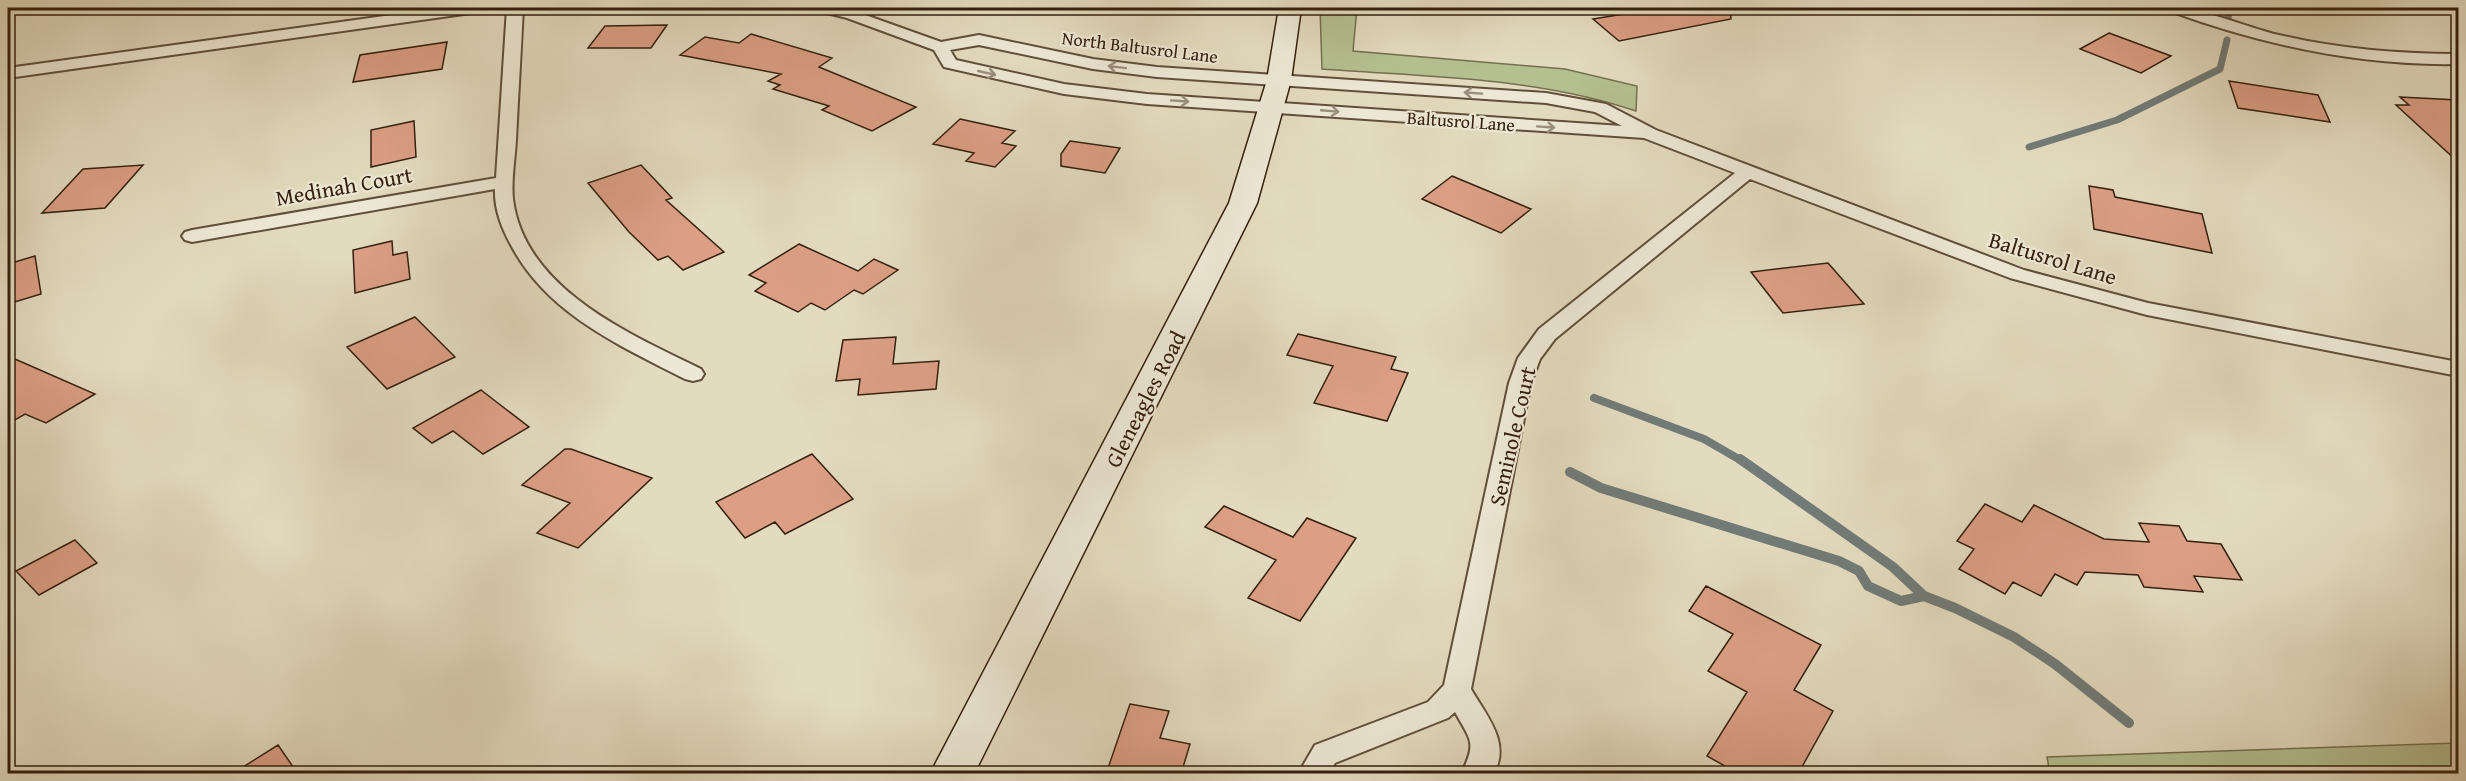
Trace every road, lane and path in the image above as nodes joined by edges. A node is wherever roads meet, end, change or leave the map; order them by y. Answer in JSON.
{"nodes":[{"id":1,"x":471,"y":8,"type":"edge"},
{"id":2,"x":515,"y":8,"type":"edge"},
{"id":3,"x":824,"y":8,"type":"edge"},
{"id":4,"x":1290,"y":8,"type":"edge"},
{"id":5,"x":2175,"y":8,"type":"edge"},
{"id":6,"x":940,"y":47,"type":"junction"},
{"id":7,"x":2458,"y":60,"type":"edge"},
{"id":8,"x":8,"y":73,"type":"edge"},
{"id":9,"x":1276,"y":94,"type":"junction"},
{"id":10,"x":1650,"y":134,"type":"junction"},
{"id":11,"x":1748,"y":171,"type":"junction"},
{"id":12,"x":503,"y":182,"type":"junction"},
{"id":13,"x":192,"y":237,"type":"dead end"},
{"id":14,"x":2458,"y":369,"type":"edge"},
{"id":15,"x":693,"y":374,"type":"dead end"},
{"id":16,"x":1456,"y":690,"type":"junction"},
{"id":17,"x":952,"y":774,"type":"edge"},
{"id":18,"x":1313,"y":774,"type":"edge"},
{"id":19,"x":1476,"y":774,"type":"edge"}],
"edges":[{"from":1,"to":8,"type":"street"},
{"from":2,"to":12,"type":"street"},
{"from":3,"to":6,"type":"street","name":"North Baltusrol Lane"},
{"from":4,"to":9,"type":"street","name":"Gleneagles Road"},
{"from":5,"to":7,"type":"street"},
{"from":9,"to":6,"type":"street","name":"North Baltusrol Lane","one_way":true},
{"from":6,"to":9,"type":"street","one_way":true},
{"from":9,"to":10,"type":"street","name":"Baltusrol Lane","one_way":true},
{"from":10,"to":9,"type":"street","name":"Baltusrol Lane","one_way":true},
{"from":9,"to":17,"type":"street","name":"Gleneagles Road"},
{"from":10,"to":11,"type":"street","name":"Baltusrol Lane"},
{"from":11,"to":14,"type":"street","name":"Baltusrol Lane"},
{"from":11,"to":16,"type":"street","name":"Seminole Court"},
{"from":12,"to":13,"type":"street","name":"Medinah Court"},
{"from":12,"to":15,"type":"street"},
{"from":16,"to":18,"type":"street"},
{"from":16,"to":19,"type":"street"}]}
